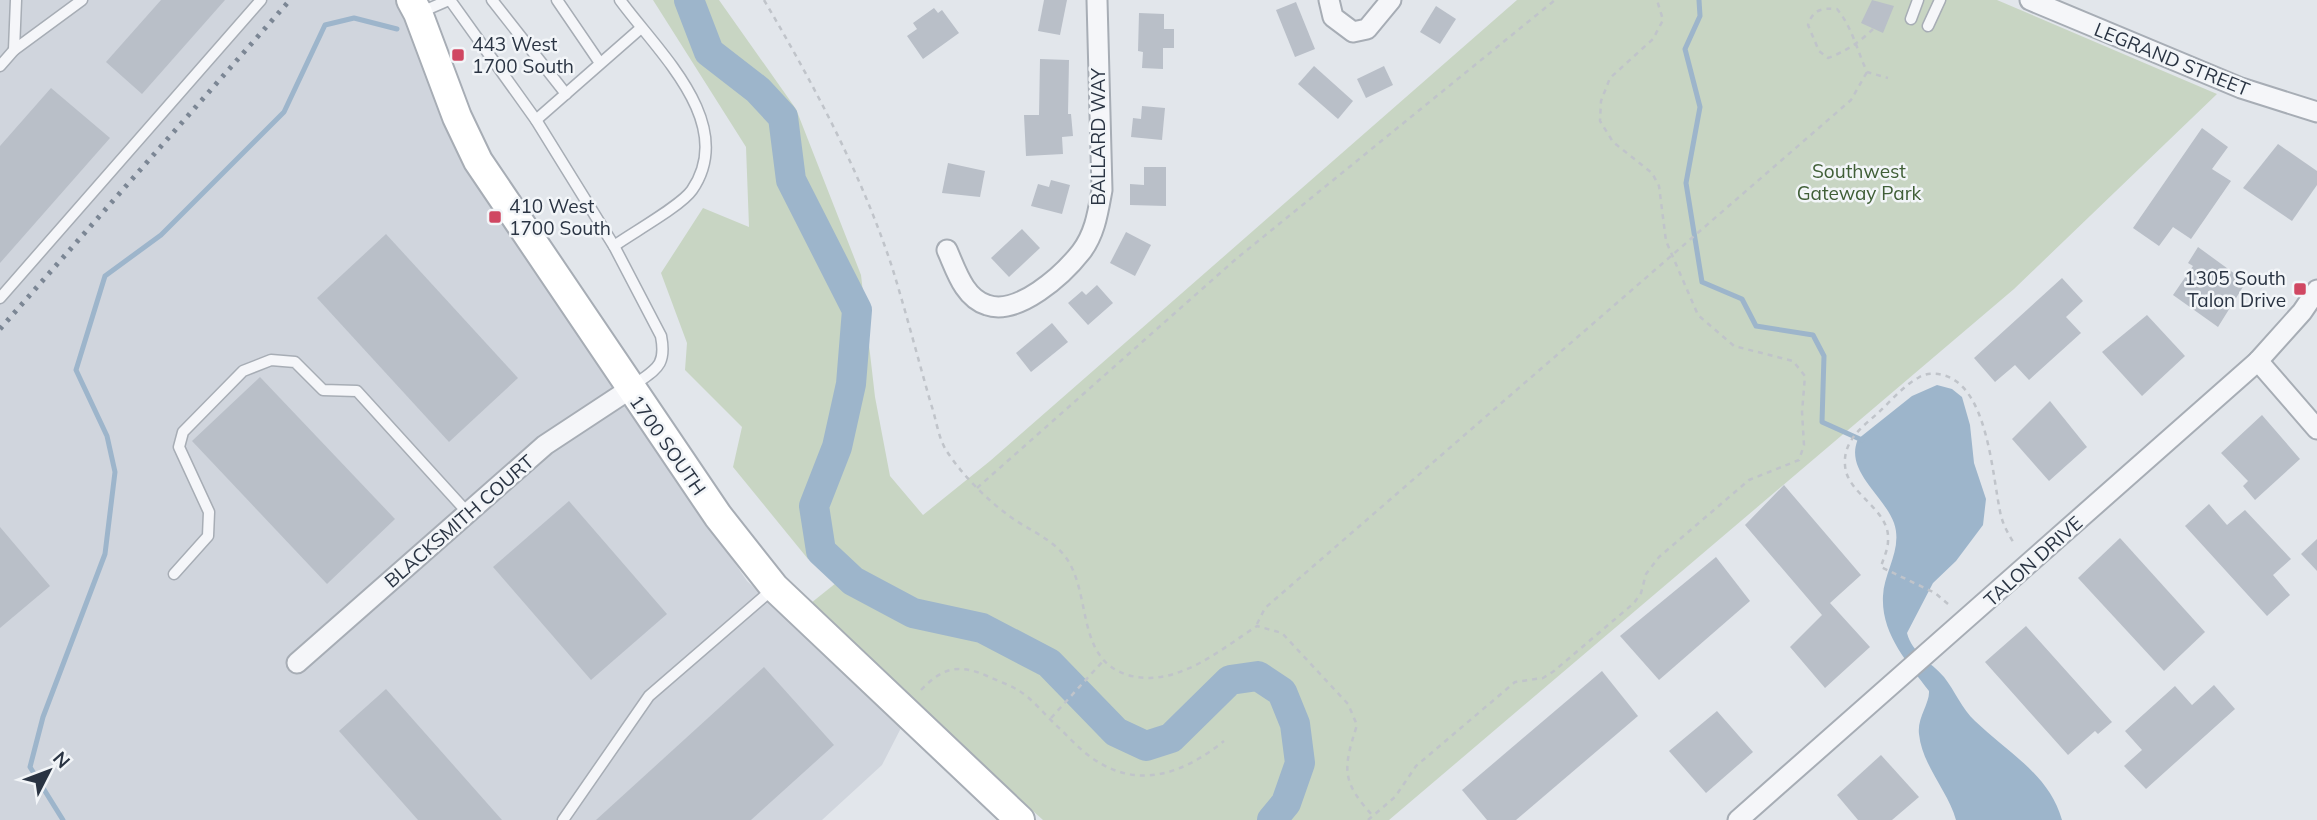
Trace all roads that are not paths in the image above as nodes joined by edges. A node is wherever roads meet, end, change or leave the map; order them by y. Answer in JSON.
{"nodes":[{"id":1,"x":16,"y":0,"type":"edge"},
{"id":2,"x":82,"y":0,"type":"edge"},
{"id":3,"x":261,"y":0,"type":"edge"},
{"id":4,"x":449,"y":0,"type":"edge"},
{"id":5,"x":492,"y":0,"type":"edge"},
{"id":6,"x":557,"y":0,"type":"edge"},
{"id":7,"x":620,"y":0,"type":"edge"},
{"id":8,"x":1097,"y":0,"type":"edge"},
{"id":9,"x":1329,"y":0,"type":"edge"},
{"id":10,"x":1919,"y":0,"type":"edge"},
{"id":11,"x":1940,"y":0,"type":"edge"},
{"id":12,"x":2030,"y":0,"type":"edge"},
{"id":13,"x":1386,"y":3,"type":"edge"},
{"id":14,"x":414,"y":7,"type":"edge"},
{"id":15,"x":1911,"y":19,"type":"dead end"},
{"id":16,"x":1928,"y":26,"type":"dead end"},
{"id":17,"x":641,"y":28,"type":"junction"},
{"id":18,"x":14,"y":50,"type":"junction"},
{"id":19,"x":600,"y":64,"type":"junction"},
{"id":20,"x":0,"y":66,"type":"edge"},
{"id":21,"x":566,"y":94,"type":"junction"},
{"id":22,"x":2317,"y":112,"type":"edge"},
{"id":23,"x":536,"y":120,"type":"junction"},
{"id":24,"x":614,"y":246,"type":"junction"},
{"id":25,"x":947,"y":250,"type":"dead end"},
{"id":26,"x":2317,"y":290,"type":"edge"},
{"id":27,"x":0,"y":298,"type":"edge"},
{"id":28,"x":2258,"y":361,"type":"junction"},
{"id":29,"x":630,"y":388,"type":"junction"},
{"id":30,"x":2317,"y":429,"type":"edge"},
{"id":31,"x":468,"y":513,"type":"junction"},
{"id":32,"x":174,"y":574,"type":"dead end"},
{"id":33,"x":774,"y":587,"type":"junction"},
{"id":34,"x":297,"y":663,"type":"dead end"},
{"id":35,"x":564,"y":820,"type":"edge"},
{"id":36,"x":1020,"y":820,"type":"edge"},
{"id":37,"x":1738,"y":820,"type":"edge"}],
"edges":[{"from":1,"to":18,"type":"lane"},
{"from":2,"to":18,"type":"lane"},
{"from":3,"to":27,"type":"lane"},
{"from":4,"to":14,"type":"lane"},
{"from":4,"to":23,"type":"lane"},
{"from":5,"to":21,"type":"lane"},
{"from":6,"to":19,"type":"lane"},
{"from":7,"to":17,"type":"lane"},
{"from":8,"to":25,"type":"street","name":"BALLARD WAY"},
{"from":9,"to":13,"type":"street"},
{"from":10,"to":15,"type":"lane"},
{"from":11,"to":16,"type":"lane"},
{"from":12,"to":22,"type":"street","name":"LEGRAND STREET"},
{"from":14,"to":29,"type":"street","name":"1700 SOUTH"},
{"from":17,"to":19,"type":"lane"},
{"from":17,"to":24,"type":"lane"},
{"from":18,"to":20,"type":"lane"},
{"from":19,"to":21,"type":"lane"},
{"from":21,"to":23,"type":"lane"},
{"from":23,"to":24,"type":"lane"},
{"from":24,"to":29,"type":"lane"},
{"from":26,"to":28,"type":"street","name":"TALON DRIVE"},
{"from":28,"to":30,"type":"street"},
{"from":28,"to":37,"type":"street","name":"TALON DRIVE"},
{"from":29,"to":31,"type":"street","name":"BLACKSMITH COURT"},
{"from":29,"to":33,"type":"street","name":"1700 SOUTH"},
{"from":31,"to":32,"type":"lane"},
{"from":31,"to":34,"type":"street","name":"BLACKSMITH COURT"},
{"from":33,"to":35,"type":"lane"},
{"from":33,"to":36,"type":"street","name":"1700 SOUTH"}]}
